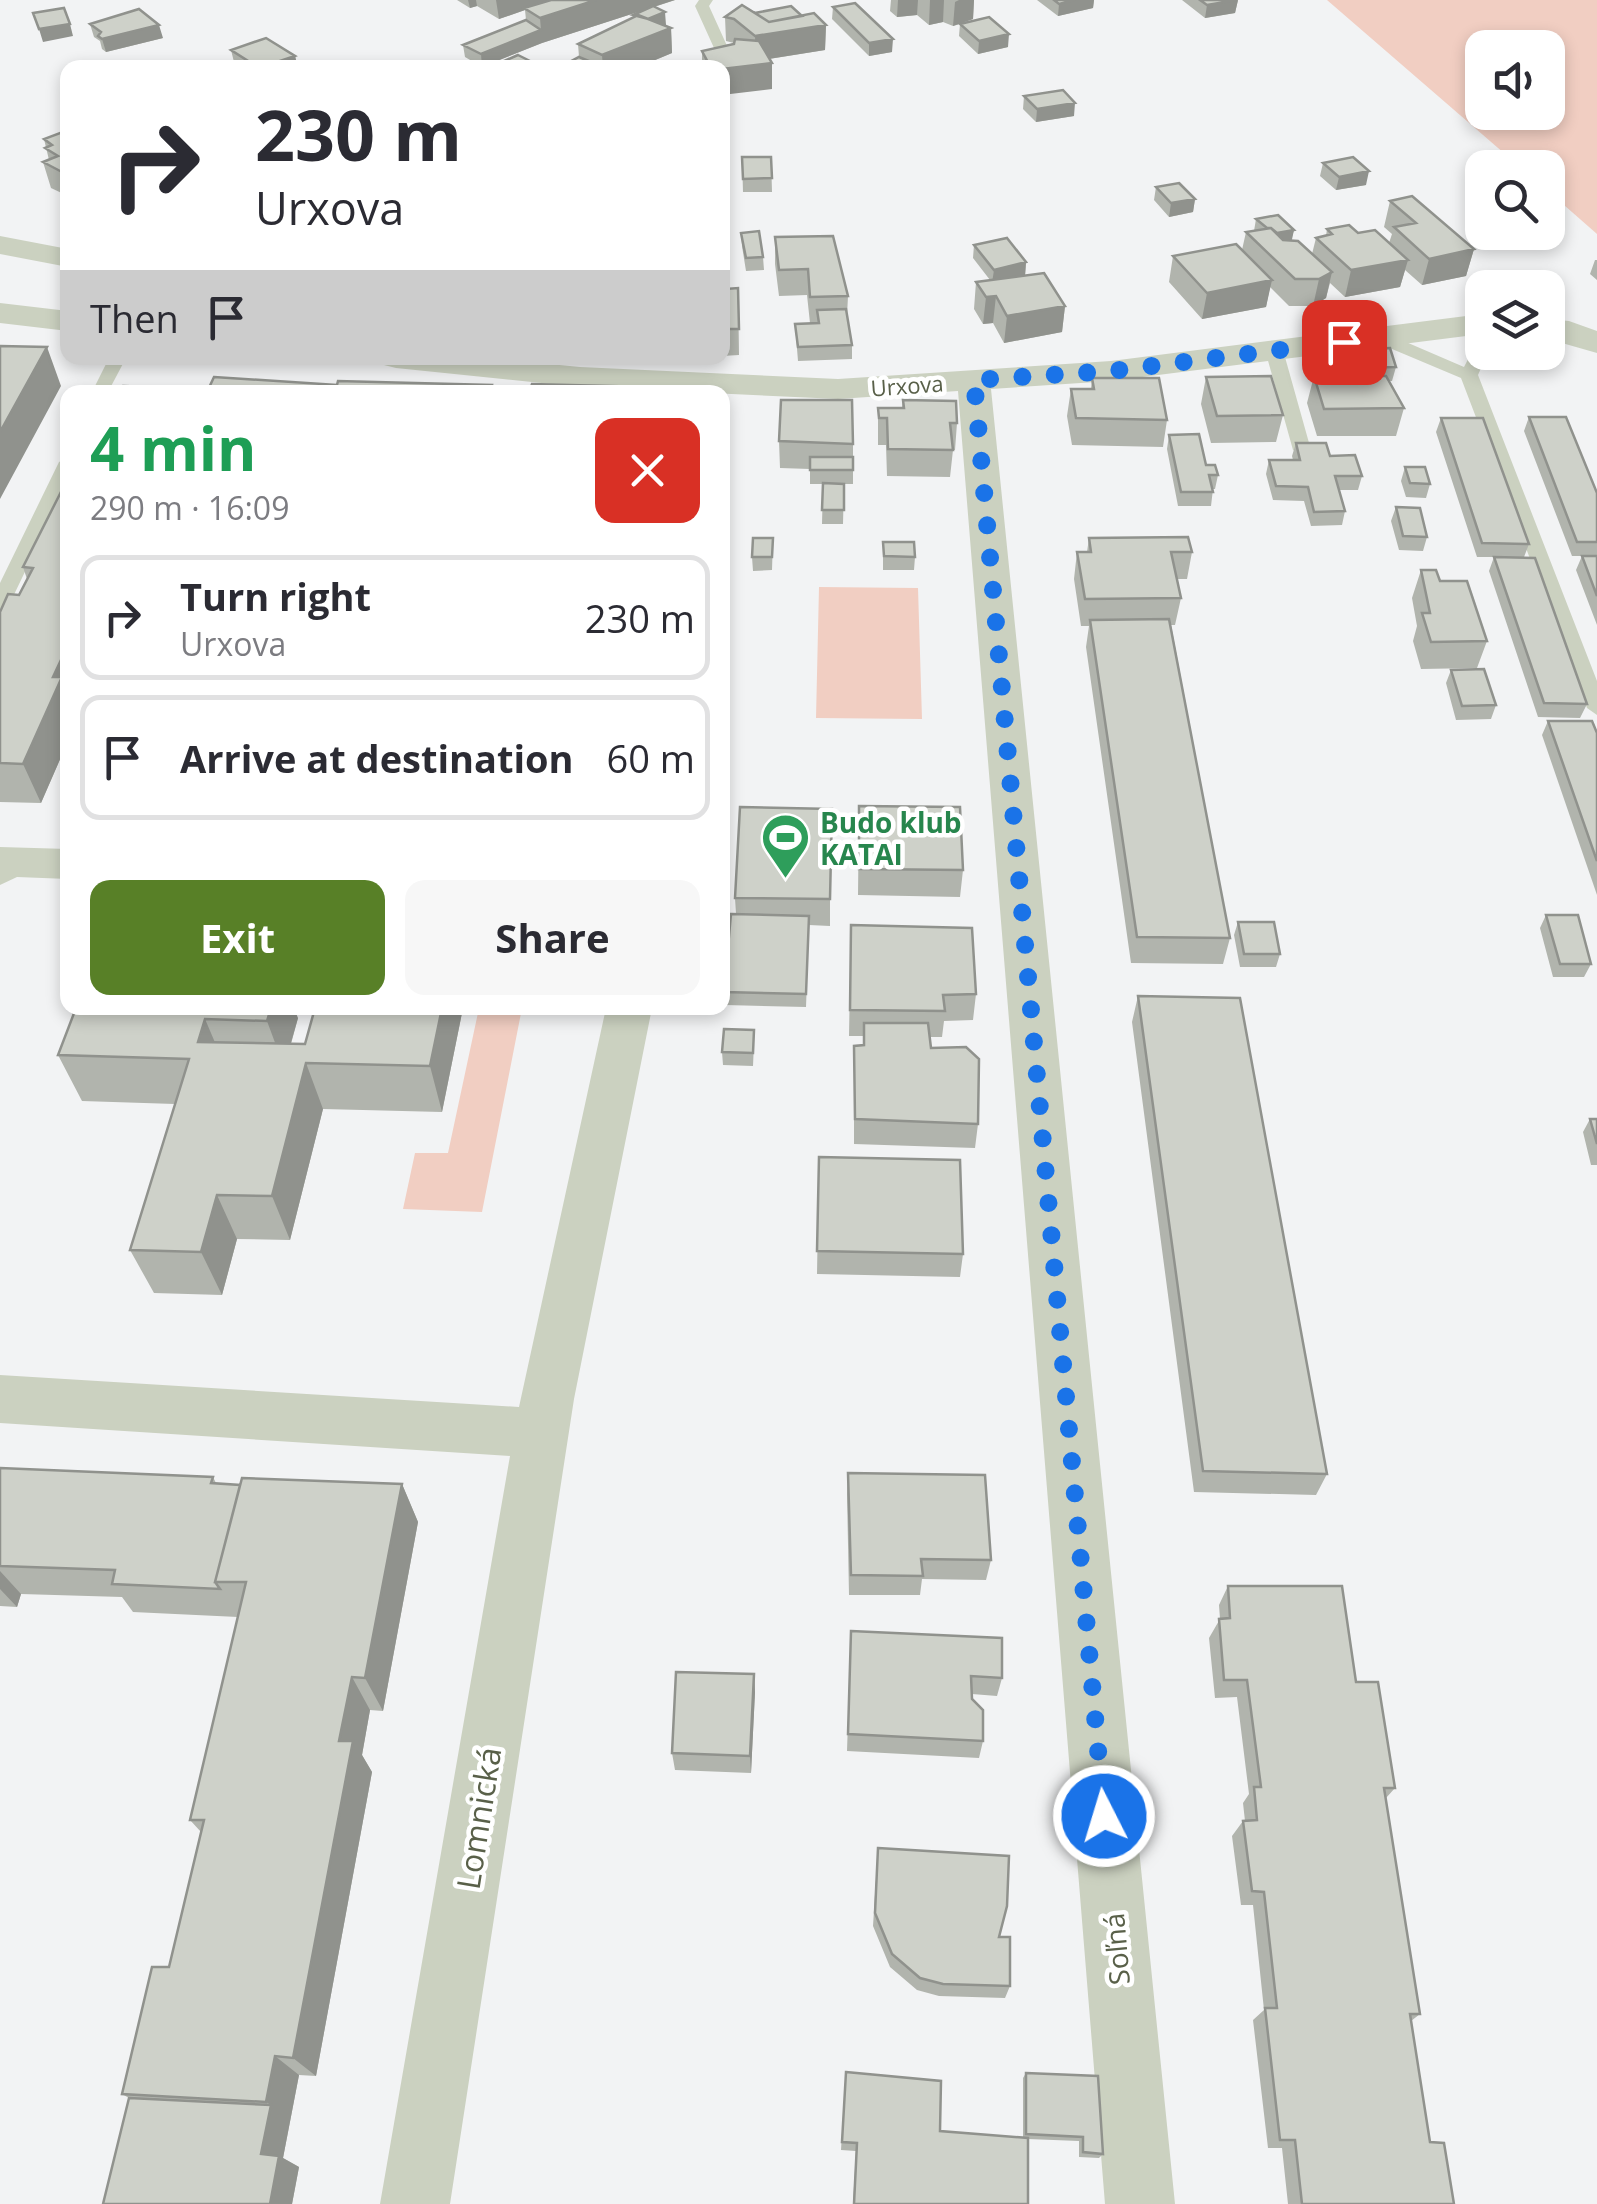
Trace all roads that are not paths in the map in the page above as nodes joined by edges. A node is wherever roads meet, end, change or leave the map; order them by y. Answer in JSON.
{"nodes":[{"id":1,"x":706,"y":0,"type":"edge"},
{"id":2,"x":726,"y":60,"type":"edge"},
{"id":3,"x":0,"y":245,"type":"edge"},
{"id":4,"x":60,"y":256,"type":"edge"},
{"id":5,"x":0,"y":313,"type":"edge"},
{"id":6,"x":60,"y":321,"type":"edge"},
{"id":7,"x":1465,"y":326,"type":"edge"},
{"id":8,"x":1565,"y":331,"type":"edge"},
{"id":9,"x":1380,"y":337,"type":"junction"},
{"id":10,"x":1597,"y":343,"type":"edge"},
{"id":11,"x":1274,"y":350,"type":"junction"},
{"id":12,"x":480,"y":365,"type":"edge"},
{"id":13,"x":1471,"y":370,"type":"edge"},
{"id":14,"x":1469,"y":375,"type":"junction"},
{"id":15,"x":974,"y":380,"type":"junction"},
{"id":16,"x":683,"y":385,"type":"edge"},
{"id":17,"x":730,"y":388,"type":"edge"},
{"id":18,"x":1302,"y":450,"type":"edge"},
{"id":19,"x":60,"y":479,"type":"edge"},
{"id":20,"x":0,"y":603,"type":"edge"},
{"id":21,"x":1597,"y":708,"type":"edge"},
{"id":22,"x":60,"y":856,"type":"edge"},
{"id":23,"x":0,"y":870,"type":"edge"},
{"id":24,"x":627,"y":1015,"type":"edge"},
{"id":25,"x":0,"y":1400,"type":"edge"},
{"id":26,"x":542,"y":1432,"type":"junction"},
{"id":27,"x":415,"y":2204,"type":"edge"},
{"id":28,"x":1140,"y":2204,"type":"edge"}],
"edges":[{"from":1,"to":2,"type":"lane"},
{"from":3,"to":4,"type":"street"},
{"from":5,"to":6,"type":"street"},
{"from":7,"to":9,"type":"street","name":"Urxova"},
{"from":8,"to":10,"type":"street"},
{"from":9,"to":11,"type":"street","name":"Urxova"},
{"from":9,"to":14,"type":"lane"},
{"from":11,"to":15,"type":"street","name":"Urxova"},
{"from":11,"to":18,"type":"lane"},
{"from":12,"to":16,"type":"street","name":"Urxova"},
{"from":13,"to":14,"type":"lane"},
{"from":14,"to":21,"type":"lane"},
{"from":15,"to":17,"type":"street","name":"Urxova"},
{"from":15,"to":28,"type":"street","name":"Soľná"},
{"from":19,"to":20,"type":"lane"},
{"from":22,"to":23,"type":"street"},
{"from":24,"to":26,"type":"street","name":"Lomnická"},
{"from":25,"to":26,"type":"street"},
{"from":26,"to":27,"type":"street","name":"Lomnická"}]}
